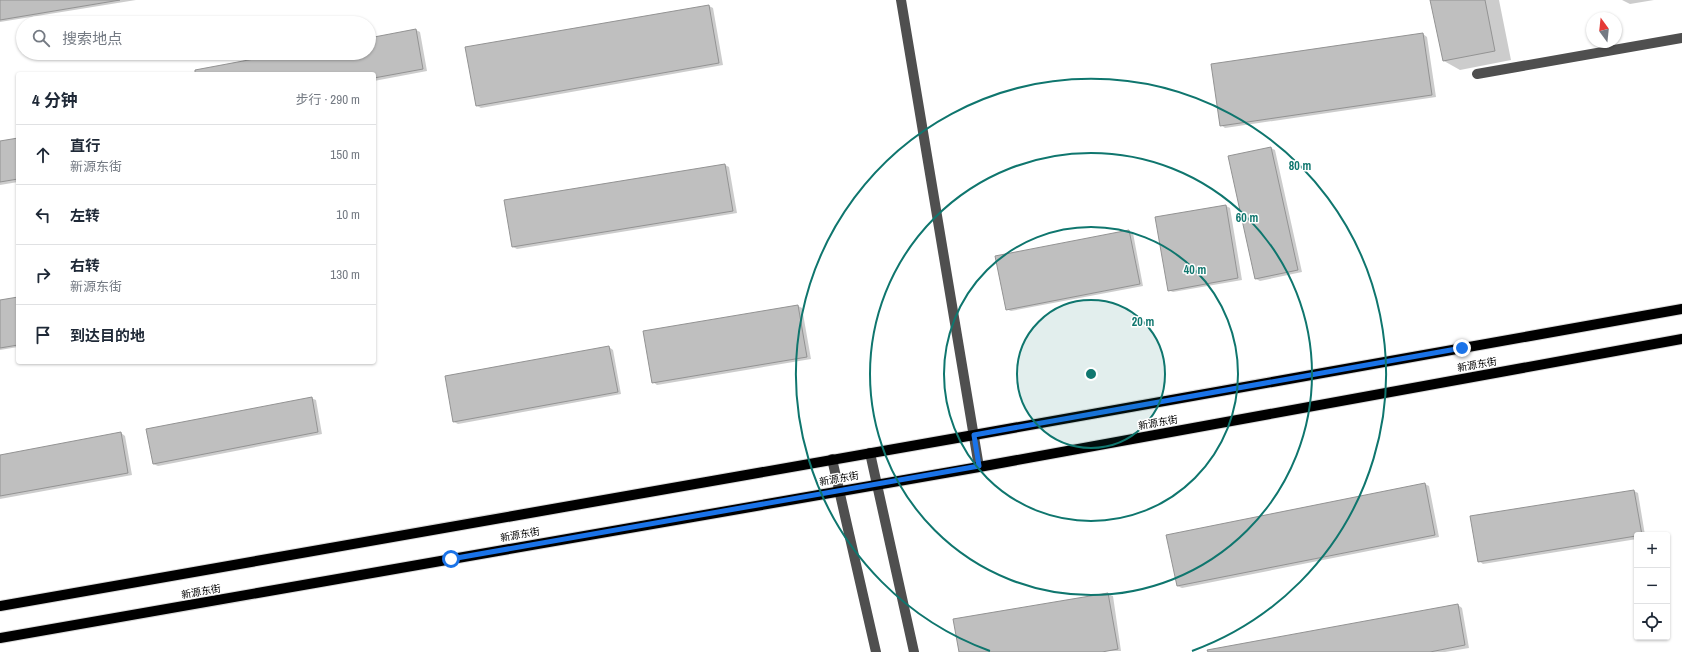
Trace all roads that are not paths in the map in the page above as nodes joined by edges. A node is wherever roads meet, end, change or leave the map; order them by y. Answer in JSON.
{"nodes":[{"id":1,"x":900,"y":0,"type":"edge"},
{"id":2,"x":1682,"y":38,"type":"edge"},
{"id":3,"x":1477,"y":74,"type":"dead end"},
{"id":4,"x":1682,"y":309,"type":"edge"},
{"id":5,"x":1682,"y":339,"type":"edge"},
{"id":6,"x":974,"y":435,"type":"junction"},
{"id":7,"x":870,"y":453,"type":"junction"},
{"id":8,"x":832,"y":459,"type":"junction"},
{"id":9,"x":979,"y":466,"type":"junction"},
{"id":10,"x":877,"y":484,"type":"junction"},
{"id":11,"x":839,"y":490,"type":"junction"},
{"id":12,"x":0,"y":606,"type":"edge"},
{"id":13,"x":0,"y":638,"type":"edge"},
{"id":14,"x":876,"y":652,"type":"edge"},
{"id":15,"x":914,"y":652,"type":"edge"}],
"edges":[{"from":1,"to":6,"type":"street"},
{"from":2,"to":3,"type":"street"},
{"from":4,"to":6,"type":"main road","name":"新源东街"},
{"from":5,"to":9,"type":"main road","name":"新源东街"},
{"from":6,"to":7,"type":"main road","name":"新源东街"},
{"from":6,"to":9,"type":"street"},
{"from":7,"to":8,"type":"main road","name":"新源东街"},
{"from":7,"to":10,"type":"street"},
{"from":8,"to":11,"type":"street"},
{"from":8,"to":12,"type":"main road","name":"新源东街"},
{"from":9,"to":10,"type":"main road","name":"新源东街"},
{"from":10,"to":11,"type":"main road","name":"新源东街"},
{"from":10,"to":15,"type":"street"},
{"from":11,"to":13,"type":"main road","name":"新源东街"},
{"from":11,"to":14,"type":"street"}]}
